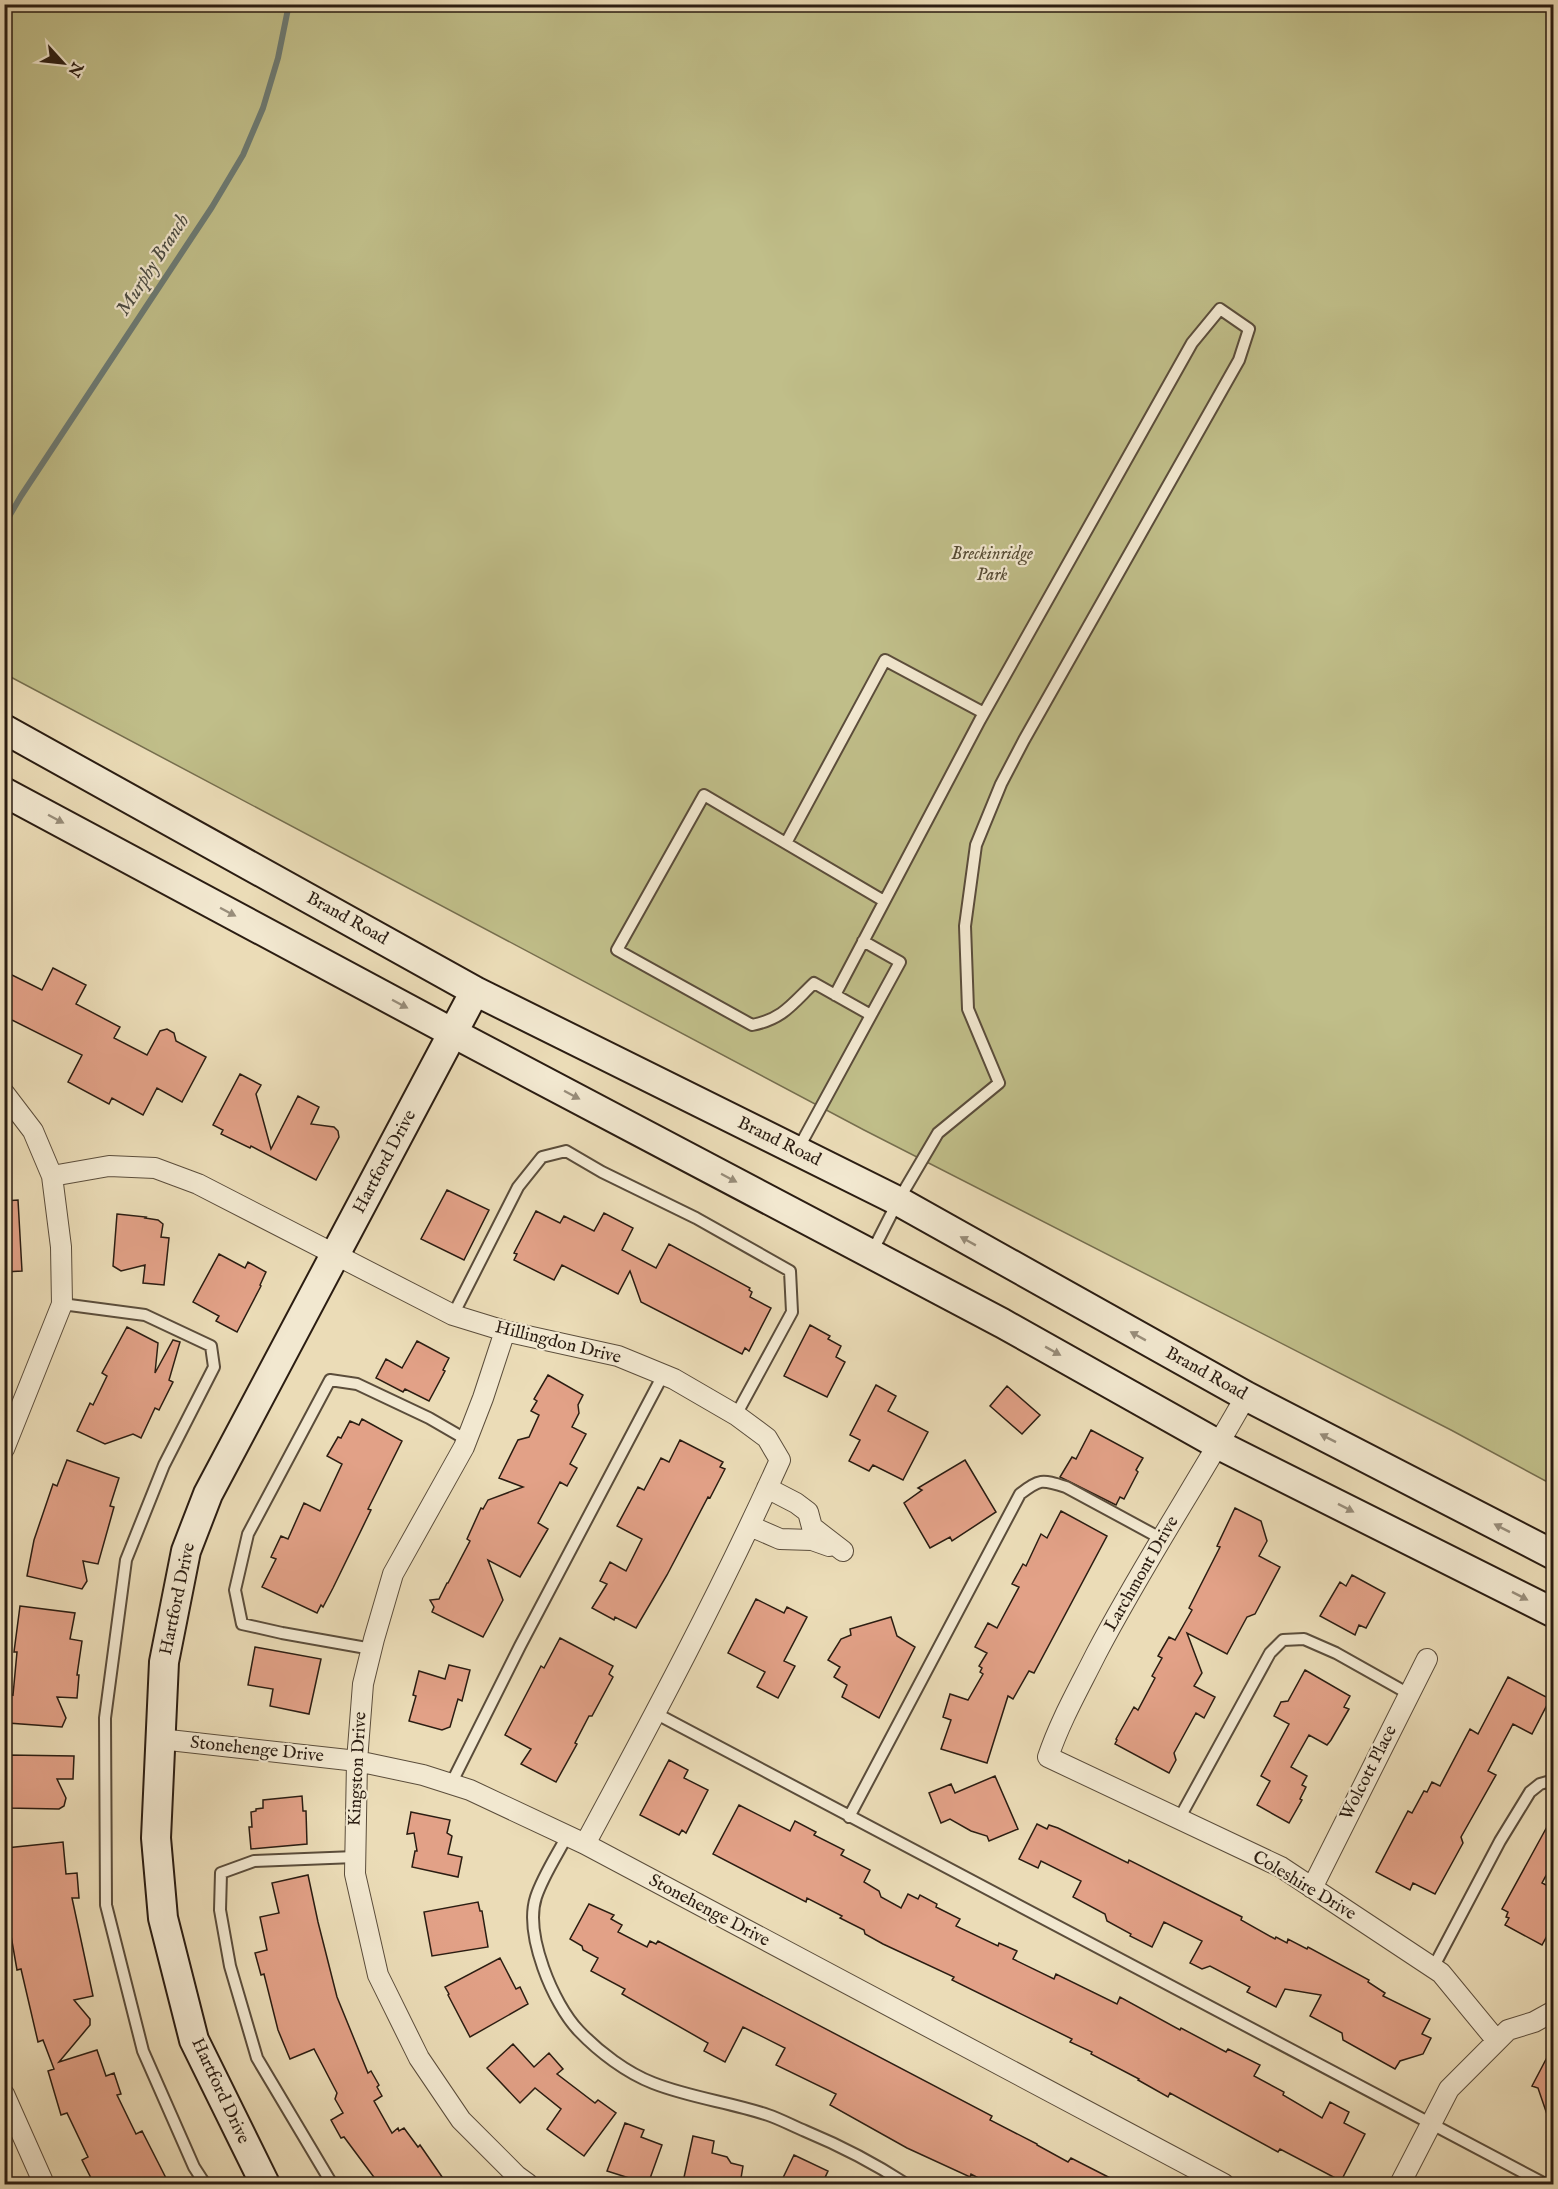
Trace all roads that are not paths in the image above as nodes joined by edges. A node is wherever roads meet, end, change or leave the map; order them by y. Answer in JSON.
{"nodes":[{"id":1,"x":984,"y":713,"type":"junction"},
{"id":2,"x":4,"y":729,"type":"edge"},
{"id":3,"x":4,"y":792,"type":"edge"},
{"id":4,"x":786,"y":843,"type":"junction"},
{"id":5,"x":884,"y":901,"type":"junction"},
{"id":6,"x":863,"y":941,"type":"junction"},
{"id":7,"x":475,"y":991,"type":"junction"},
{"id":8,"x":835,"y":995,"type":"junction"},
{"id":9,"x":871,"y":1016,"type":"junction"},
{"id":10,"x":453,"y":1033,"type":"junction"},
{"id":11,"x":4,"y":1093,"type":"edge"},
{"id":12,"x":797,"y":1151,"type":"junction"},
{"id":13,"x":52,"y":1176,"type":"junction"},
{"id":14,"x":898,"y":1201,"type":"junction"},
{"id":15,"x":336,"y":1254,"type":"junction"},
{"id":16,"x":871,"y":1254,"type":"junction"},
{"id":17,"x":62,"y":1305,"type":"junction"},
{"id":18,"x":453,"y":1315,"type":"junction"},
{"id":19,"x":505,"y":1331,"type":"junction"},
{"id":20,"x":663,"y":1375,"type":"junction"},
{"id":21,"x":1246,"y":1396,"type":"junction"},
{"id":22,"x":736,"y":1414,"type":"junction"},
{"id":23,"x":466,"y":1440,"type":"junction"},
{"id":24,"x":1219,"y":1444,"type":"junction"},
{"id":25,"x":4,"y":1449,"type":"edge"},
{"id":26,"x":768,"y":1488,"type":"junction"},
{"id":27,"x":750,"y":1526,"type":"junction"},
{"id":28,"x":1162,"y":1539,"type":"junction"},
{"id":29,"x":1554,"y":1555,"type":"edge"},
{"id":30,"x":1554,"y":1612,"type":"edge"},
{"id":31,"x":372,"y":1649,"type":"junction"},
{"id":32,"x":1427,"y":1659,"type":"dead end"},
{"id":33,"x":1409,"y":1694,"type":"junction"},
{"id":34,"x":655,"y":1713,"type":"junction"},
{"id":35,"x":160,"y":1739,"type":"junction"},
{"id":36,"x":1048,"y":1757,"type":"joint"},
{"id":37,"x":357,"y":1761,"type":"junction"},
{"id":38,"x":1554,"y":1780,"type":"edge"},
{"id":39,"x":451,"y":1784,"type":"junction"},
{"id":40,"x":849,"y":1817,"type":"junction"},
{"id":41,"x":1179,"y":1819,"type":"junction"},
{"id":42,"x":576,"y":1840,"type":"junction"},
{"id":43,"x":355,"y":1857,"type":"junction"},
{"id":44,"x":1312,"y":1888,"type":"junction"},
{"id":45,"x":1433,"y":1968,"type":"junction"},
{"id":46,"x":1554,"y":2011,"type":"edge"},
{"id":47,"x":1497,"y":2041,"type":"junction"},
{"id":48,"x":4,"y":2094,"type":"edge"},
{"id":49,"x":1431,"y":2125,"type":"junction"},
{"id":50,"x":12,"y":2135,"type":"edge"},
{"id":51,"x":44,"y":2184,"type":"edge"},
{"id":52,"x":205,"y":2184,"type":"edge"},
{"id":53,"x":265,"y":2184,"type":"edge"},
{"id":54,"x":332,"y":2184,"type":"edge"},
{"id":55,"x":528,"y":2184,"type":"edge"},
{"id":56,"x":906,"y":2184,"type":"edge"},
{"id":57,"x":1224,"y":2184,"type":"edge"},
{"id":58,"x":1400,"y":2184,"type":"edge"},
{"id":59,"x":1545,"y":2184,"type":"edge"}],
"edges":[{"from":1,"to":4,"type":"lane"},
{"from":1,"to":5,"type":"lane"},
{"from":1,"to":14,"type":"lane"},
{"from":2,"to":7,"type":"main road","name":"Brand Road"},
{"from":3,"to":10,"type":"main road","one_way":true},
{"from":4,"to":5,"type":"lane"},
{"from":4,"to":8,"type":"lane"},
{"from":5,"to":6,"type":"lane"},
{"from":6,"to":8,"type":"lane"},
{"from":6,"to":9,"type":"lane"},
{"from":7,"to":10,"type":"main road","name":"Hartford Drive"},
{"from":7,"to":12,"type":"main road","name":"Brand Road"},
{"from":8,"to":9,"type":"lane"},
{"from":9,"to":12,"type":"lane"},
{"from":10,"to":15,"type":"main road","name":"Hartford Drive"},
{"from":10,"to":16,"type":"main road","one_way":true},
{"from":11,"to":13,"type":"street"},
{"from":12,"to":14,"type":"main road","name":"Brand Road"},
{"from":13,"to":15,"type":"street","name":"Hillingdon Drive"},
{"from":13,"to":17,"type":"street"},
{"from":14,"to":16,"type":"lane"},
{"from":21,"to":14,"type":"main road","name":"Brand Road","one_way":true},
{"from":15,"to":18,"type":"street","name":"Hillingdon Drive"},
{"from":15,"to":35,"type":"main road","name":"Hartford Drive"},
{"from":16,"to":24,"type":"main road","one_way":true},
{"from":17,"to":25,"type":"street"},
{"from":17,"to":52,"type":"lane"},
{"from":18,"to":19,"type":"street","name":"Hillingdon Drive"},
{"from":18,"to":22,"type":"lane"},
{"from":19,"to":20,"type":"street","name":"Hillingdon Drive"},
{"from":19,"to":23,"type":"street","name":"Kingston Drive"},
{"from":20,"to":22,"type":"street","name":"Hillingdon Drive"},
{"from":20,"to":39,"type":"lane"},
{"from":21,"to":24,"type":"street","name":"Larchmont Drive"},
{"from":29,"to":21,"type":"main road","name":"Brand Road","one_way":true},
{"from":22,"to":26,"type":"street","name":"Hillingdon Drive"},
{"from":23,"to":31,"type":"street","name":"Kingston Drive"},
{"from":23,"to":31,"type":"lane"},
{"from":24,"to":28,"type":"street","name":"Larchmont Drive"},
{"from":24,"to":30,"type":"main road","one_way":true},
{"from":26,"to":27,"type":"street","name":"Hillingdon Drive"},
{"from":26,"to":27,"type":"street"},
{"from":27,"to":34,"type":"street","name":"Hillingdon Drive"},
{"from":28,"to":36,"type":"street","name":"Larchmont Drive"},
{"from":28,"to":40,"type":"lane"},
{"from":31,"to":37,"type":"street","name":"Kingston Drive"},
{"from":32,"to":33,"type":"street","name":"Wolcott Place"},
{"from":33,"to":41,"type":"lane"},
{"from":33,"to":44,"type":"street","name":"Wolcott Place"},
{"from":34,"to":40,"type":"lane"},
{"from":34,"to":42,"type":"street","name":"Hillingdon Drive"},
{"from":35,"to":37,"type":"street","name":"Stonehenge Drive"},
{"from":35,"to":53,"type":"main road","name":"Hartford Drive"},
{"from":36,"to":41,"type":"street","name":"Coleshire Drive"},
{"from":37,"to":39,"type":"street","name":"Stonehenge Drive"},
{"from":37,"to":43,"type":"street","name":"Kingston Drive"},
{"from":38,"to":45,"type":"lane"},
{"from":39,"to":42,"type":"street","name":"Stonehenge Drive"},
{"from":40,"to":49,"type":"lane"},
{"from":41,"to":44,"type":"street","name":"Coleshire Drive"},
{"from":42,"to":56,"type":"lane"},
{"from":42,"to":57,"type":"street","name":"Stonehenge Drive"},
{"from":43,"to":54,"type":"lane"},
{"from":43,"to":55,"type":"street","name":"Kingston Drive"},
{"from":44,"to":45,"type":"street","name":"Coleshire Drive"},
{"from":45,"to":47,"type":"street","name":"Coleshire Drive"},
{"from":46,"to":47,"type":"street"},
{"from":47,"to":49,"type":"street"},
{"from":48,"to":50,"type":"street"},
{"from":49,"to":58,"type":"street"},
{"from":49,"to":59,"type":"lane"},
{"from":50,"to":51,"type":"street"}]}
